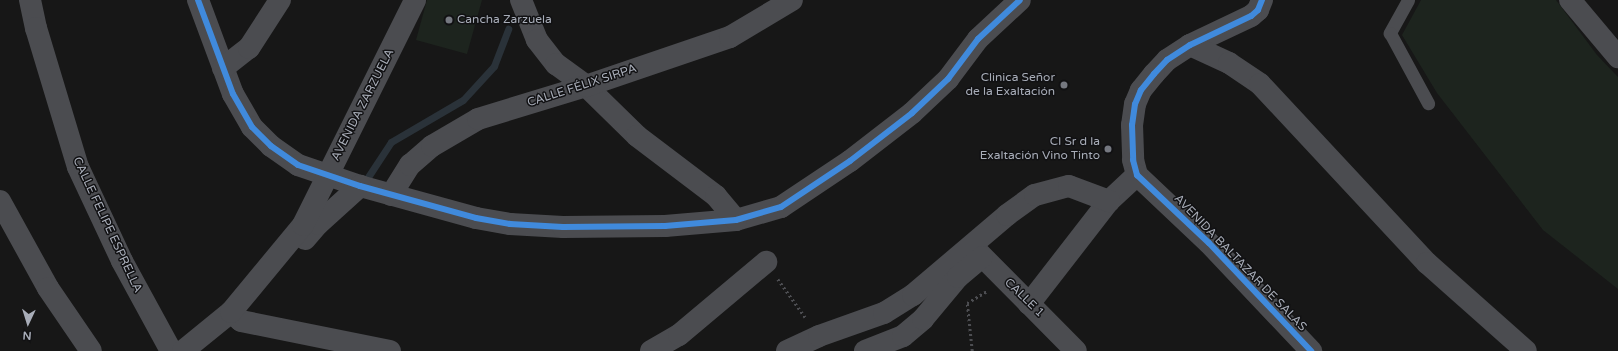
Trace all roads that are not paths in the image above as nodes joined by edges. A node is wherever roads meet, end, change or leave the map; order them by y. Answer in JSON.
{"nodes":[{"id":1,"x":30,"y":0,"type":"edge"},
{"id":2,"x":198,"y":0,"type":"edge"},
{"id":3,"x":280,"y":0,"type":"edge"},
{"id":4,"x":416,"y":0,"type":"edge"},
{"id":5,"x":521,"y":0,"type":"edge"},
{"id":6,"x":792,"y":0,"type":"edge"},
{"id":7,"x":1020,"y":0,"type":"edge"},
{"id":8,"x":1262,"y":0,"type":"edge"},
{"id":9,"x":1408,"y":0,"type":"edge"},
{"id":10,"x":1570,"y":0,"type":"edge"},
{"id":11,"x":1190,"y":45,"type":"junction"},
{"id":12,"x":1618,"y":57,"type":"edge"},
{"id":13,"x":223,"y":68,"type":"junction"},
{"id":14,"x":586,"y":86,"type":"junction"},
{"id":15,"x":1428,"y":103,"type":"dead end"},
{"id":16,"x":327,"y":174,"type":"junction"},
{"id":17,"x":1137,"y":174,"type":"junction"},
{"id":18,"x":360,"y":186,"type":"junction"},
{"id":19,"x":391,"y":195,"type":"junction"},
{"id":20,"x":0,"y":201,"type":"edge"},
{"id":21,"x":1109,"y":201,"type":"junction"},
{"id":22,"x":736,"y":220,"type":"junction"},
{"id":23,"x":977,"y":252,"type":"junction"},
{"id":24,"x":766,"y":262,"type":"road end"},
{"id":25,"x":1029,"y":304,"type":"junction"},
{"id":26,"x":236,"y":316,"type":"junction"},
{"id":27,"x":825,"y":343,"type":"edge"},
{"id":28,"x":91,"y":351,"type":"edge"},
{"id":29,"x":171,"y":351,"type":"edge"},
{"id":30,"x":183,"y":351,"type":"edge"},
{"id":31,"x":202,"y":351,"type":"edge"},
{"id":32,"x":390,"y":351,"type":"edge"},
{"id":33,"x":651,"y":351,"type":"edge"},
{"id":34,"x":786,"y":351,"type":"edge"},
{"id":35,"x":865,"y":351,"type":"edge"},
{"id":36,"x":1076,"y":351,"type":"edge"},
{"id":37,"x":1310,"y":351,"type":"edge"},
{"id":38,"x":1526,"y":351,"type":"edge"}],
"edges":[{"from":1,"to":29,"type":"street","name":"CALLE FELIPE ESPRELLA"},
{"from":2,"to":13,"type":"street"},
{"from":3,"to":13,"type":"street"},
{"from":4,"to":16,"type":"street","name":"AVENIDA ZARZUELA"},
{"from":5,"to":14,"type":"street"},
{"from":6,"to":14,"type":"street","name":"CALLE FÉLIX SIRPA"},
{"from":7,"to":22,"type":"street"},
{"from":8,"to":11,"type":"street"},
{"from":9,"to":15,"type":"lane"},
{"from":10,"to":12,"type":"street"},
{"from":11,"to":17,"type":"street"},
{"from":11,"to":38,"type":"street"},
{"from":13,"to":16,"type":"street"},
{"from":14,"to":19,"type":"street","name":"CALLE FÉLIX SIRPA"},
{"from":14,"to":22,"type":"street"},
{"from":16,"to":18,"type":"street"},
{"from":16,"to":26,"type":"street","name":"AVENIDA ZARZUELA"},
{"from":17,"to":21,"type":"street"},
{"from":17,"to":37,"type":"street","name":"AVENIDA BALTAZAR DE SALAS"},
{"from":18,"to":19,"type":"street"},
{"from":18,"to":26,"type":"street"},
{"from":19,"to":22,"type":"street"},
{"from":20,"to":28,"type":"street"},
{"from":21,"to":23,"type":"street"},
{"from":21,"to":25,"type":"street"},
{"from":23,"to":25,"type":"street","name":"CALLE 1"},
{"from":23,"to":27,"type":"street"},
{"from":23,"to":35,"type":"street"},
{"from":24,"to":33,"type":"street"},
{"from":25,"to":36,"type":"street","name":"CALLE 1"},
{"from":26,"to":30,"type":"street","name":"AVENIDA ZARZUELA"},
{"from":26,"to":31,"type":"street"},
{"from":26,"to":32,"type":"street"},
{"from":27,"to":34,"type":"street"}]}
